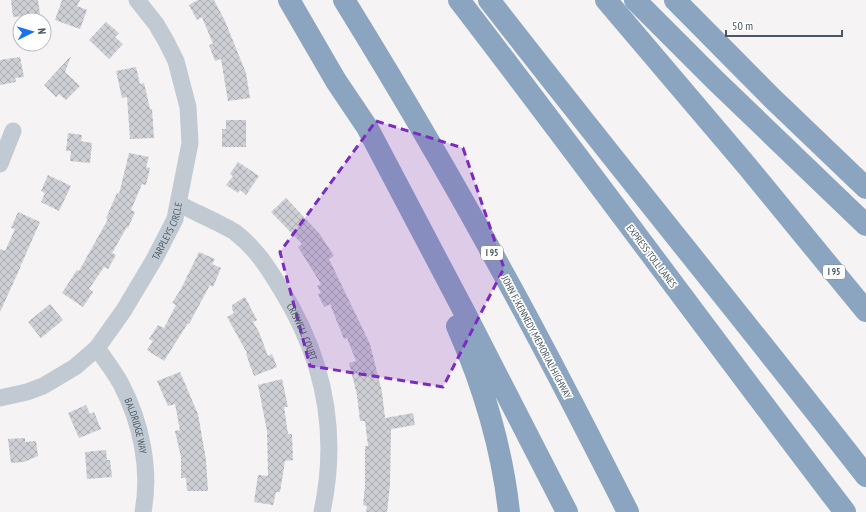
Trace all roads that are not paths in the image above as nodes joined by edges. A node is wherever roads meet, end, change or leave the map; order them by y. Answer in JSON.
{"nodes":[{"id":1,"x":137,"y":0,"type":"edge"},
{"id":2,"x":289,"y":0,"type":"edge"},
{"id":3,"x":344,"y":0,"type":"edge"},
{"id":4,"x":459,"y":0,"type":"edge"},
{"id":5,"x":489,"y":0,"type":"edge"},
{"id":6,"x":606,"y":0,"type":"edge"},
{"id":7,"x":635,"y":0,"type":"edge"},
{"id":8,"x":675,"y":0,"type":"edge"},
{"id":9,"x":336,"y":81,"type":"junction"},
{"id":10,"x":13,"y":131,"type":"dead end"},
{"id":11,"x":0,"y":164,"type":"edge"},
{"id":12,"x":866,"y":188,"type":"edge"},
{"id":13,"x":179,"y":204,"type":"junction"},
{"id":14,"x":866,"y":225,"type":"edge"},
{"id":15,"x":866,"y":311,"type":"edge"},
{"id":16,"x":97,"y":348,"type":"junction"},
{"id":17,"x":0,"y":398,"type":"edge"},
{"id":18,"x":866,"y":476,"type":"edge"},
{"id":19,"x":143,"y":512,"type":"edge"},
{"id":20,"x":322,"y":512,"type":"edge"},
{"id":21,"x":509,"y":512,"type":"edge"},
{"id":22,"x":567,"y":512,"type":"edge"},
{"id":23,"x":628,"y":512,"type":"edge"},
{"id":24,"x":845,"y":512,"type":"edge"}],
"edges":[{"from":1,"to":13,"type":"street","name":"TARPLEYS CIRCLE"},
{"from":2,"to":9,"type":"highway"},
{"from":3,"to":23,"type":"highway","name":"JOHN F. KENNEDY MEMORIAL HIGHWAY","number":"I 95"},
{"from":4,"to":24,"type":"highway","name":"EXPRESS TOLL LANES"},
{"from":5,"to":18,"type":"highway"},
{"from":6,"to":15,"type":"highway","number":"I 95"},
{"from":7,"to":14,"type":"highway"},
{"from":8,"to":12,"type":"highway"},
{"from":9,"to":21,"type":"highway"},
{"from":9,"to":22,"type":"highway"},
{"from":10,"to":11,"type":"street"},
{"from":13,"to":16,"type":"street","name":"TARPLEYS CIRCLE"},
{"from":13,"to":20,"type":"street","name":"CRISWELL COURT"},
{"from":16,"to":17,"type":"street","name":"TARPLEYS CIRCLE"},
{"from":16,"to":19,"type":"street","name":"BALDRIDGE WAY"}]}
